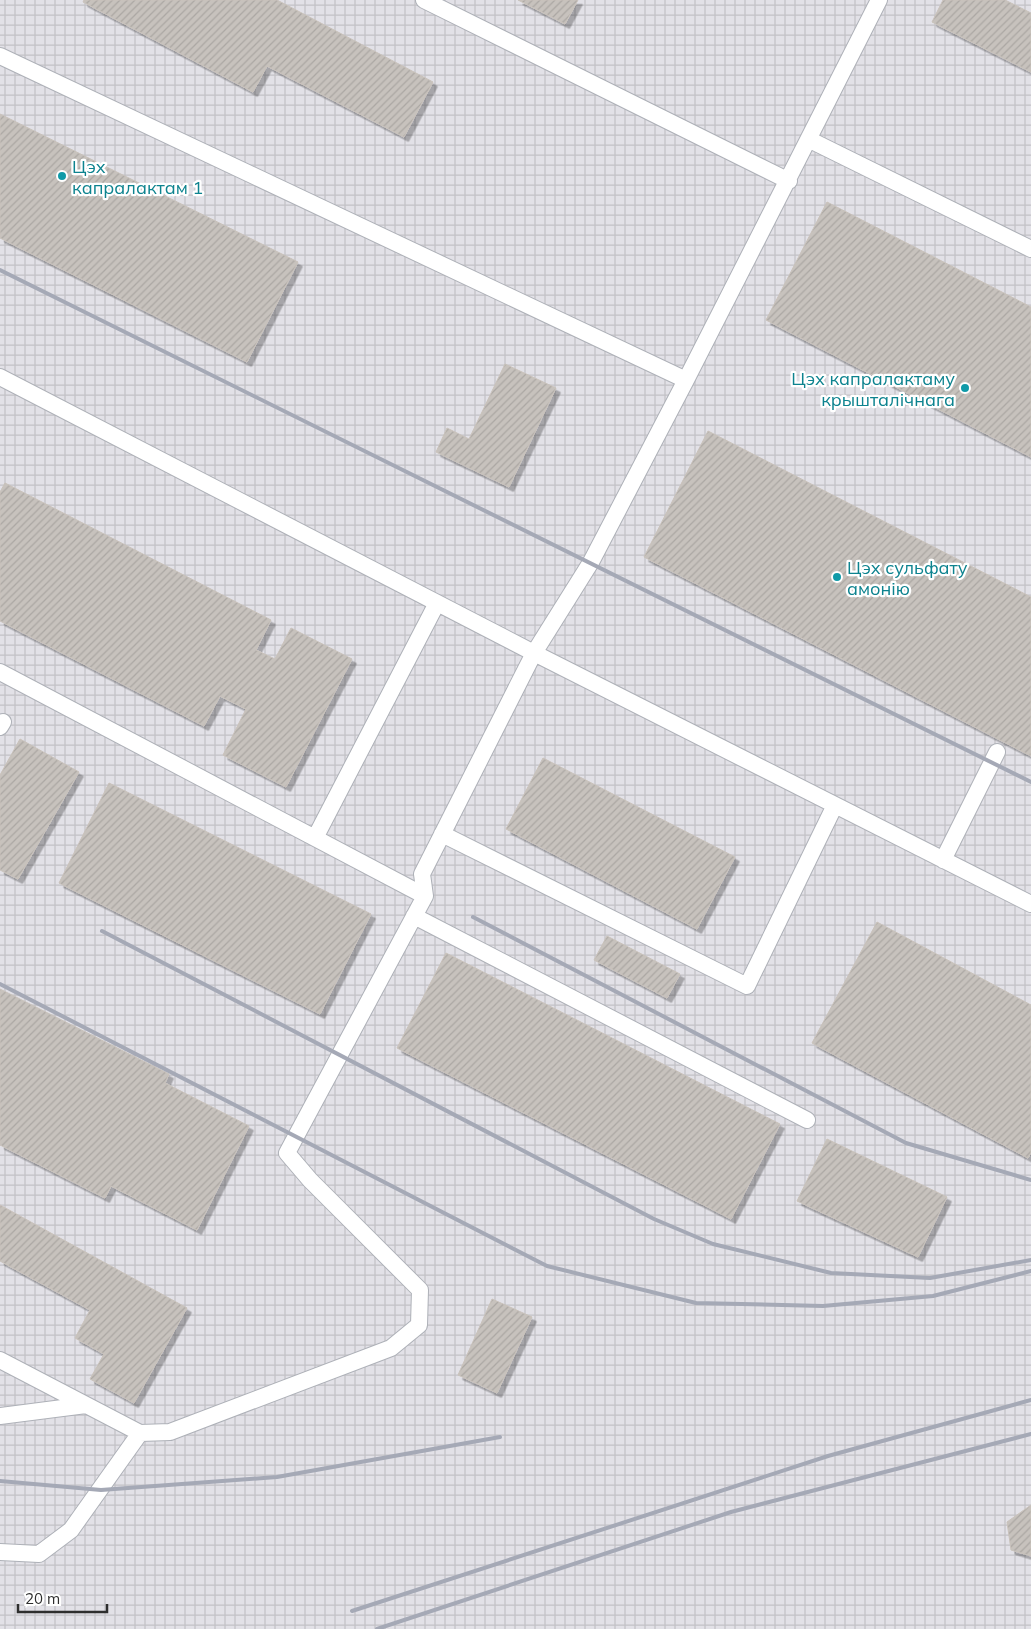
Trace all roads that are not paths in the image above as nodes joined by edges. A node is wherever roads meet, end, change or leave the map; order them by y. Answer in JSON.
{"nodes":[{"id":1,"x":424,"y":0,"type":"edge"},
{"id":2,"x":879,"y":0,"type":"edge"},
{"id":3,"x":0,"y":56,"type":"edge"},
{"id":4,"x":810,"y":140,"type":"junction"},
{"id":5,"x":789,"y":181,"type":"junction"},
{"id":6,"x":1031,"y":248,"type":"edge"},
{"id":7,"x":0,"y":377,"type":"edge"},
{"id":8,"x":686,"y":380,"type":"junction"},
{"id":9,"x":437,"y":603,"type":"junction"},
{"id":10,"x":534,"y":653,"type":"junction"},
{"id":11,"x":0,"y":672,"type":"edge"},
{"id":12,"x":997,"y":752,"type":"dead end"},
{"id":13,"x":835,"y":805,"type":"junction"},
{"id":14,"x":442,"y":834,"type":"junction"},
{"id":15,"x":315,"y":838,"type":"junction"},
{"id":16,"x":943,"y":860,"type":"junction"},
{"id":17,"x":425,"y":896,"type":"junction"},
{"id":18,"x":1031,"y":904,"type":"edge"},
{"id":19,"x":414,"y":916,"type":"junction"},
{"id":20,"x":806,"y":1120,"type":"dead end"},
{"id":21,"x":0,"y":1360,"type":"edge"},
{"id":22,"x":86,"y":1405,"type":"junction"},
{"id":23,"x":0,"y":1416,"type":"edge"},
{"id":24,"x":140,"y":1433,"type":"junction"},
{"id":25,"x":0,"y":1552,"type":"edge"}],
"edges":[{"from":1,"to":5,"type":"lane"},
{"from":2,"to":4,"type":"lane"},
{"from":3,"to":8,"type":"lane"},
{"from":4,"to":5,"type":"lane"},
{"from":4,"to":6,"type":"lane"},
{"from":5,"to":8,"type":"lane"},
{"from":7,"to":9,"type":"lane"},
{"from":8,"to":10,"type":"lane"},
{"from":9,"to":10,"type":"lane"},
{"from":9,"to":15,"type":"lane"},
{"from":10,"to":13,"type":"lane"},
{"from":10,"to":14,"type":"lane"},
{"from":11,"to":15,"type":"lane"},
{"from":12,"to":16,"type":"lane"},
{"from":13,"to":14,"type":"lane"},
{"from":13,"to":16,"type":"lane"},
{"from":14,"to":17,"type":"lane"},
{"from":15,"to":17,"type":"lane"},
{"from":16,"to":18,"type":"lane"},
{"from":17,"to":19,"type":"lane"},
{"from":19,"to":20,"type":"lane"},
{"from":19,"to":24,"type":"lane"},
{"from":21,"to":22,"type":"lane"},
{"from":22,"to":23,"type":"lane"},
{"from":22,"to":24,"type":"lane"},
{"from":24,"to":25,"type":"lane"}]}
